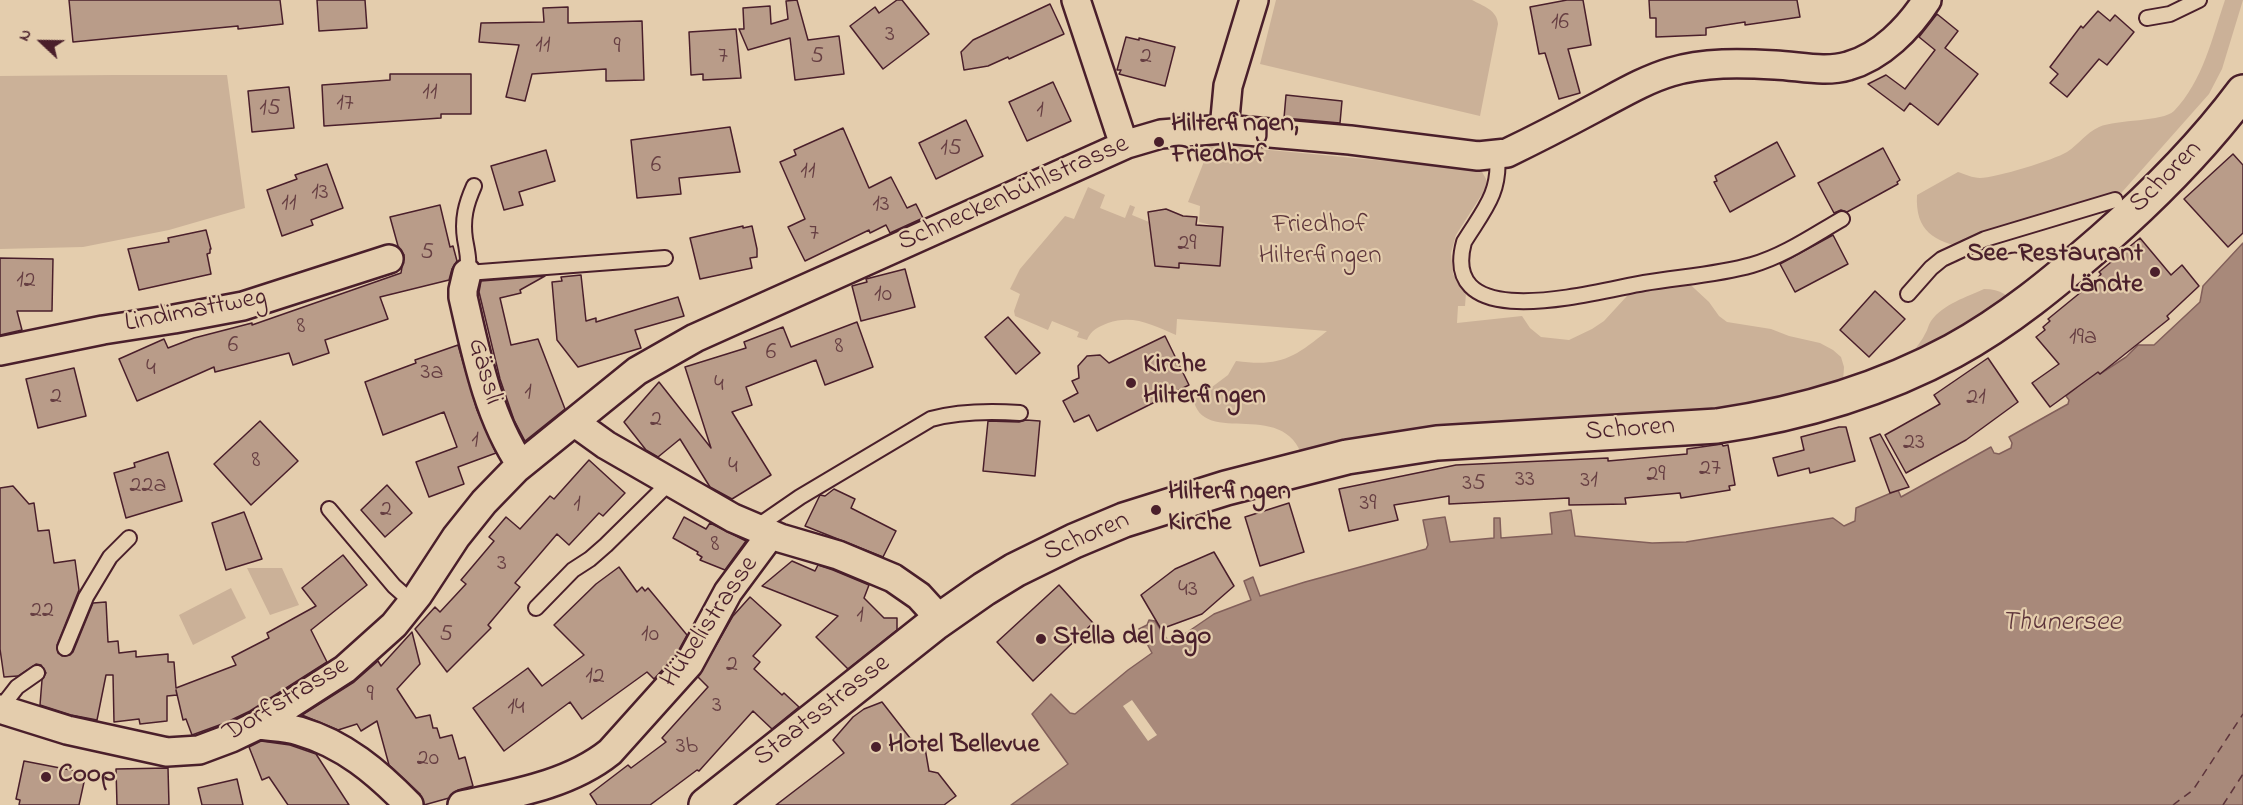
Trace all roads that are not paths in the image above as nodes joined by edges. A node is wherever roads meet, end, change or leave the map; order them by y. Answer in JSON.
{"nodes":[{"id":1,"x":1076,"y":0,"type":"edge"},
{"id":2,"x":1254,"y":0,"type":"edge"},
{"id":3,"x":1927,"y":0,"type":"edge"},
{"id":4,"x":2199,"y":0,"type":"edge"},
{"id":5,"x":2147,"y":18,"type":"dead end"},
{"id":6,"x":2243,"y":92,"type":"edge"},
{"id":7,"x":1224,"y":129,"type":"junction"},
{"id":8,"x":1124,"y":145,"type":"junction"},
{"id":9,"x":1497,"y":155,"type":"junction"},
{"id":10,"x":474,"y":186,"type":"dead end"},
{"id":11,"x":2115,"y":200,"type":"dead end"},
{"id":12,"x":1842,"y":219,"type":"dead end"},
{"id":13,"x":665,"y":258,"type":"dead end"},
{"id":14,"x":388,"y":259,"type":"dead end"},
{"id":15,"x":467,"y":273,"type":"junction"},
{"id":16,"x":1908,"y":294,"type":"dead end"},
{"id":17,"x":0,"y":351,"type":"edge"},
{"id":18,"x":1020,"y":413,"type":"dead end"},
{"id":19,"x":574,"y":422,"type":"junction"},
{"id":20,"x":521,"y":465,"type":"junction"},
{"id":21,"x":671,"y":481,"type":"junction"},
{"id":22,"x":329,"y":509,"type":"dead end"},
{"id":23,"x":763,"y":531,"type":"junction"},
{"id":24,"x":129,"y":538,"type":"dead end"},
{"id":25,"x":412,"y":602,"type":"junction"},
{"id":26,"x":536,"y":608,"type":"dead end"},
{"id":27,"x":940,"y":619,"type":"junction"},
{"id":28,"x":65,"y":648,"type":"dead end"},
{"id":29,"x":37,"y":673,"type":"dead end"},
{"id":30,"x":0,"y":709,"type":"edge"},
{"id":31,"x":258,"y":725,"type":"junction"},
{"id":32,"x":409,"y":805,"type":"edge"},
{"id":33,"x":462,"y":805,"type":"edge"},
{"id":34,"x":706,"y":805,"type":"edge"}],
"edges":[{"from":1,"to":8,"type":"street"},
{"from":2,"to":7,"type":"street"},
{"from":3,"to":9,"type":"street","name":"Schneckenbühlstrasse"},
{"from":4,"to":5,"type":"lane"},
{"from":6,"to":27,"type":"main road","name":"Schoren"},
{"from":7,"to":8,"type":"street","name":"Schneckenbühlstrasse"},
{"from":7,"to":9,"type":"street","name":"Schneckenbühlstrasse"},
{"from":8,"to":19,"type":"street","name":"Schneckenbühlstrasse"},
{"from":9,"to":12,"type":"lane"},
{"from":10,"to":15,"type":"lane","name":"Gässli"},
{"from":11,"to":16,"type":"lane"},
{"from":13,"to":15,"type":"lane"},
{"from":14,"to":17,"type":"street","name":"Lindimattweg"},
{"from":15,"to":20,"type":"street","name":"Gässli"},
{"from":18,"to":23,"type":"lane"},
{"from":19,"to":20,"type":"street","name":"Dorfstrasse"},
{"from":19,"to":21,"type":"street","name":"Hübelistrasse"},
{"from":20,"to":25,"type":"street","name":"Dorfstrasse"},
{"from":21,"to":23,"type":"street","name":"Hübelistrasse"},
{"from":21,"to":26,"type":"lane"},
{"from":22,"to":25,"type":"lane"},
{"from":23,"to":27,"type":"street","name":"Hübelistrasse"},
{"from":23,"to":33,"type":"street","name":"Hübelistrasse"},
{"from":24,"to":28,"type":"lane"},
{"from":25,"to":31,"type":"street","name":"Dorfstrasse"},
{"from":27,"to":34,"type":"main road","name":"Staatsstrasse"},
{"from":29,"to":30,"type":"lane","name":"Dorfstrasse"},
{"from":30,"to":31,"type":"street","name":"Dorfstrasse"},
{"from":31,"to":32,"type":"street"}]}
